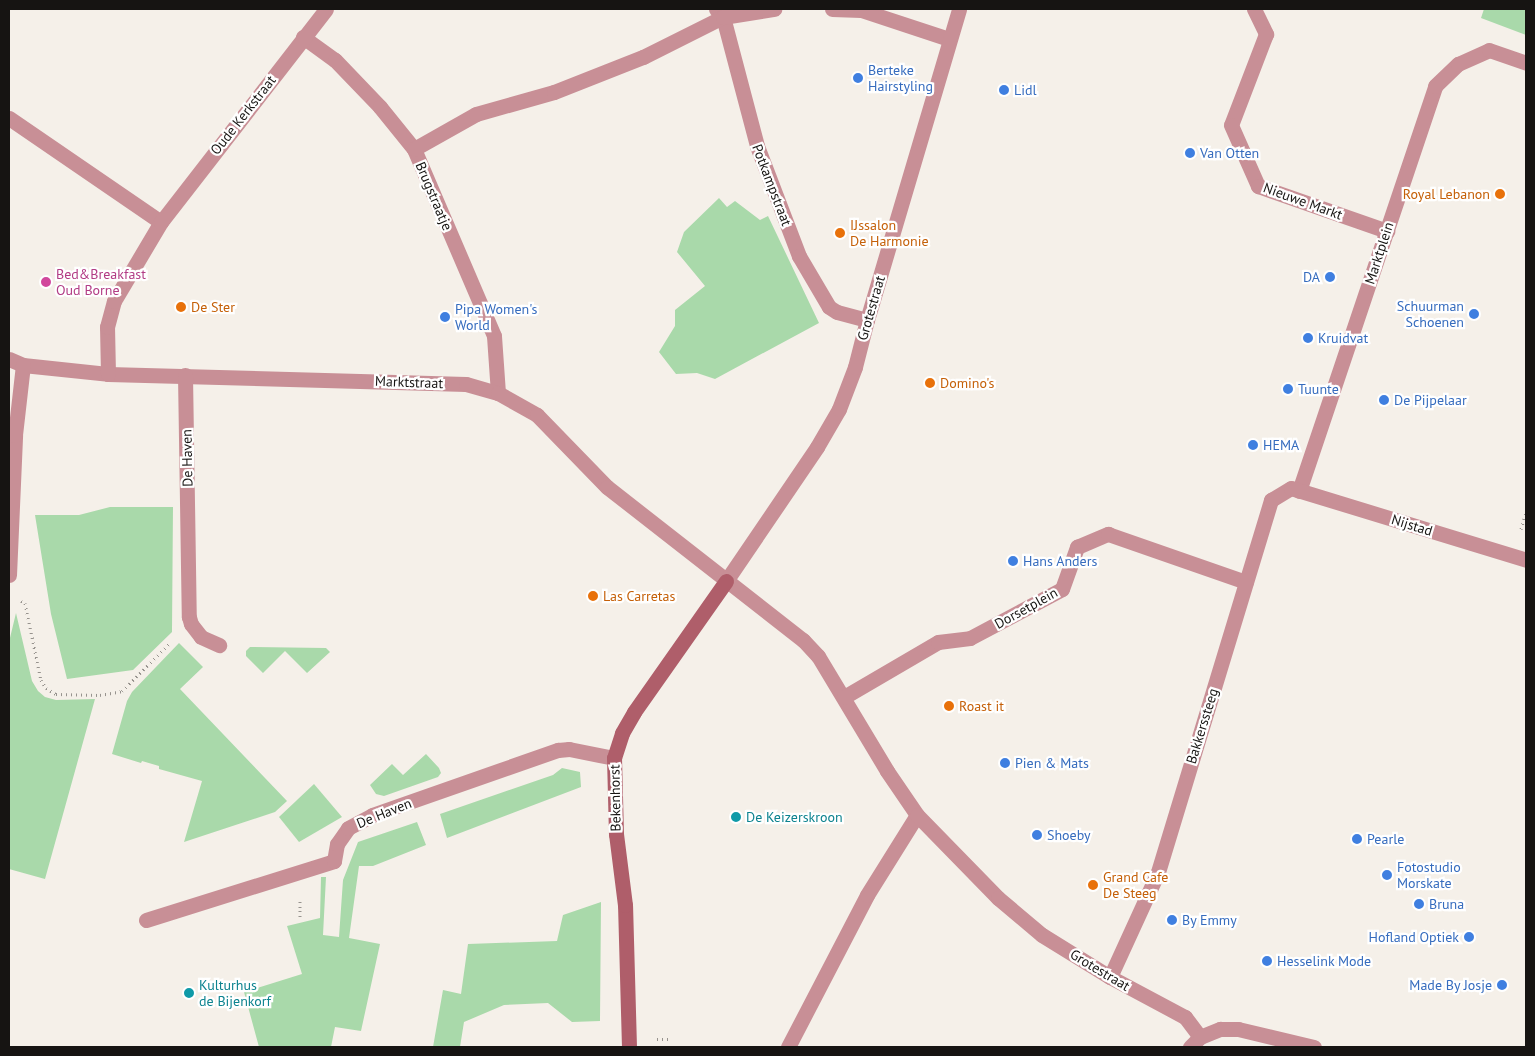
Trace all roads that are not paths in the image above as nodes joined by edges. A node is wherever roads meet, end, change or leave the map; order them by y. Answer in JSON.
{"nodes":[{"id":1,"x":774,"y":9,"type":"edge"},
{"id":2,"x":832,"y":9,"type":"edge"},
{"id":3,"x":960,"y":9,"type":"edge"},
{"id":4,"x":1254,"y":9,"type":"edge"},
{"id":5,"x":324,"y":10,"type":"edge"},
{"id":6,"x":720,"y":13,"type":"edge"},
{"id":7,"x":304,"y":37,"type":"junction"},
{"id":8,"x":949,"y":39,"type":"junction"},
{"id":9,"x":1526,"y":63,"type":"edge"},
{"id":10,"x":9,"y":118,"type":"edge"},
{"id":11,"x":414,"y":149,"type":"junction"},
{"id":12,"x":161,"y":222,"type":"junction"},
{"id":13,"x":1387,"y":231,"type":"junction"},
{"id":14,"x":867,"y":320,"type":"junction"},
{"id":15,"x":16,"y":362,"type":"edge"},
{"id":16,"x":108,"y":374,"type":"junction"},
{"id":17,"x":185,"y":375,"type":"junction"},
{"id":18,"x":498,"y":393,"type":"junction"},
{"id":19,"x":1299,"y":491,"type":"junction"},
{"id":20,"x":1526,"y":560,"type":"edge"},
{"id":21,"x":9,"y":575,"type":"edge"},
{"id":22,"x":726,"y":581,"type":"junction"},
{"id":23,"x":1246,"y":582,"type":"junction"},
{"id":24,"x":219,"y":645,"type":"dead end"},
{"id":25,"x":844,"y":697,"type":"junction"},
{"id":26,"x":614,"y":758,"type":"junction"},
{"id":27,"x":917,"y":815,"type":"junction"},
{"id":28,"x":146,"y":920,"type":"dead end"},
{"id":29,"x":1110,"y":977,"type":"junction"},
{"id":30,"x":1195,"y":1042,"type":"edge"},
{"id":31,"x":629,"y":1047,"type":"edge"},
{"id":32,"x":788,"y":1047,"type":"edge"},
{"id":33,"x":1314,"y":1047,"type":"edge"}],
"edges":[{"from":1,"to":6,"type":"street"},
{"from":2,"to":8,"type":"street"},
{"from":3,"to":8,"type":"street","name":"Grotestraat"},
{"from":4,"to":13,"type":"street","name":"Nieuwe Markt"},
{"from":5,"to":7,"type":"street","name":"Oude Kerkstraat"},
{"from":6,"to":11,"type":"street"},
{"from":6,"to":14,"type":"street","name":"Potkampstraat"},
{"from":7,"to":11,"type":"street","name":"Brugstraatje"},
{"from":7,"to":12,"type":"street","name":"Oude Kerkstraat"},
{"from":8,"to":14,"type":"street","name":"Grotestraat"},
{"from":9,"to":13,"type":"street","name":"Marktplein"},
{"from":10,"to":12,"type":"street"},
{"from":11,"to":18,"type":"street","name":"Brugstraatje"},
{"from":12,"to":16,"type":"street","name":"Oude Kerkstraat"},
{"from":13,"to":19,"type":"street","name":"Marktplein"},
{"from":14,"to":22,"type":"street","name":"Grotestraat"},
{"from":15,"to":16,"type":"street","name":"Marktstraat"},
{"from":15,"to":21,"type":"street","name":"Marktstraat"},
{"from":16,"to":17,"type":"street","name":"Marktstraat"},
{"from":17,"to":18,"type":"street","name":"Marktstraat"},
{"from":17,"to":24,"type":"street","name":"De Haven"},
{"from":18,"to":22,"type":"street","name":"Marktstraat"},
{"from":19,"to":20,"type":"street","name":"Nijstad"},
{"from":19,"to":23,"type":"street","name":"Bakkerssteeg"},
{"from":22,"to":25,"type":"street"},
{"from":22,"to":26,"type":"street","name":"Bekenhorst"},
{"from":23,"to":25,"type":"street","name":"Dorsetplein"},
{"from":23,"to":29,"type":"street","name":"Bakkerssteeg"},
{"from":25,"to":27,"type":"street"},
{"from":26,"to":28,"type":"street","name":"De Haven"},
{"from":26,"to":31,"type":"street","name":"Bekenhorst"},
{"from":27,"to":29,"type":"street","name":"Grotestraat"},
{"from":27,"to":32,"type":"street"},
{"from":29,"to":30,"type":"street","name":"Grotestraat"},
{"from":30,"to":33,"type":"street","name":"Grotestraat"}]}
